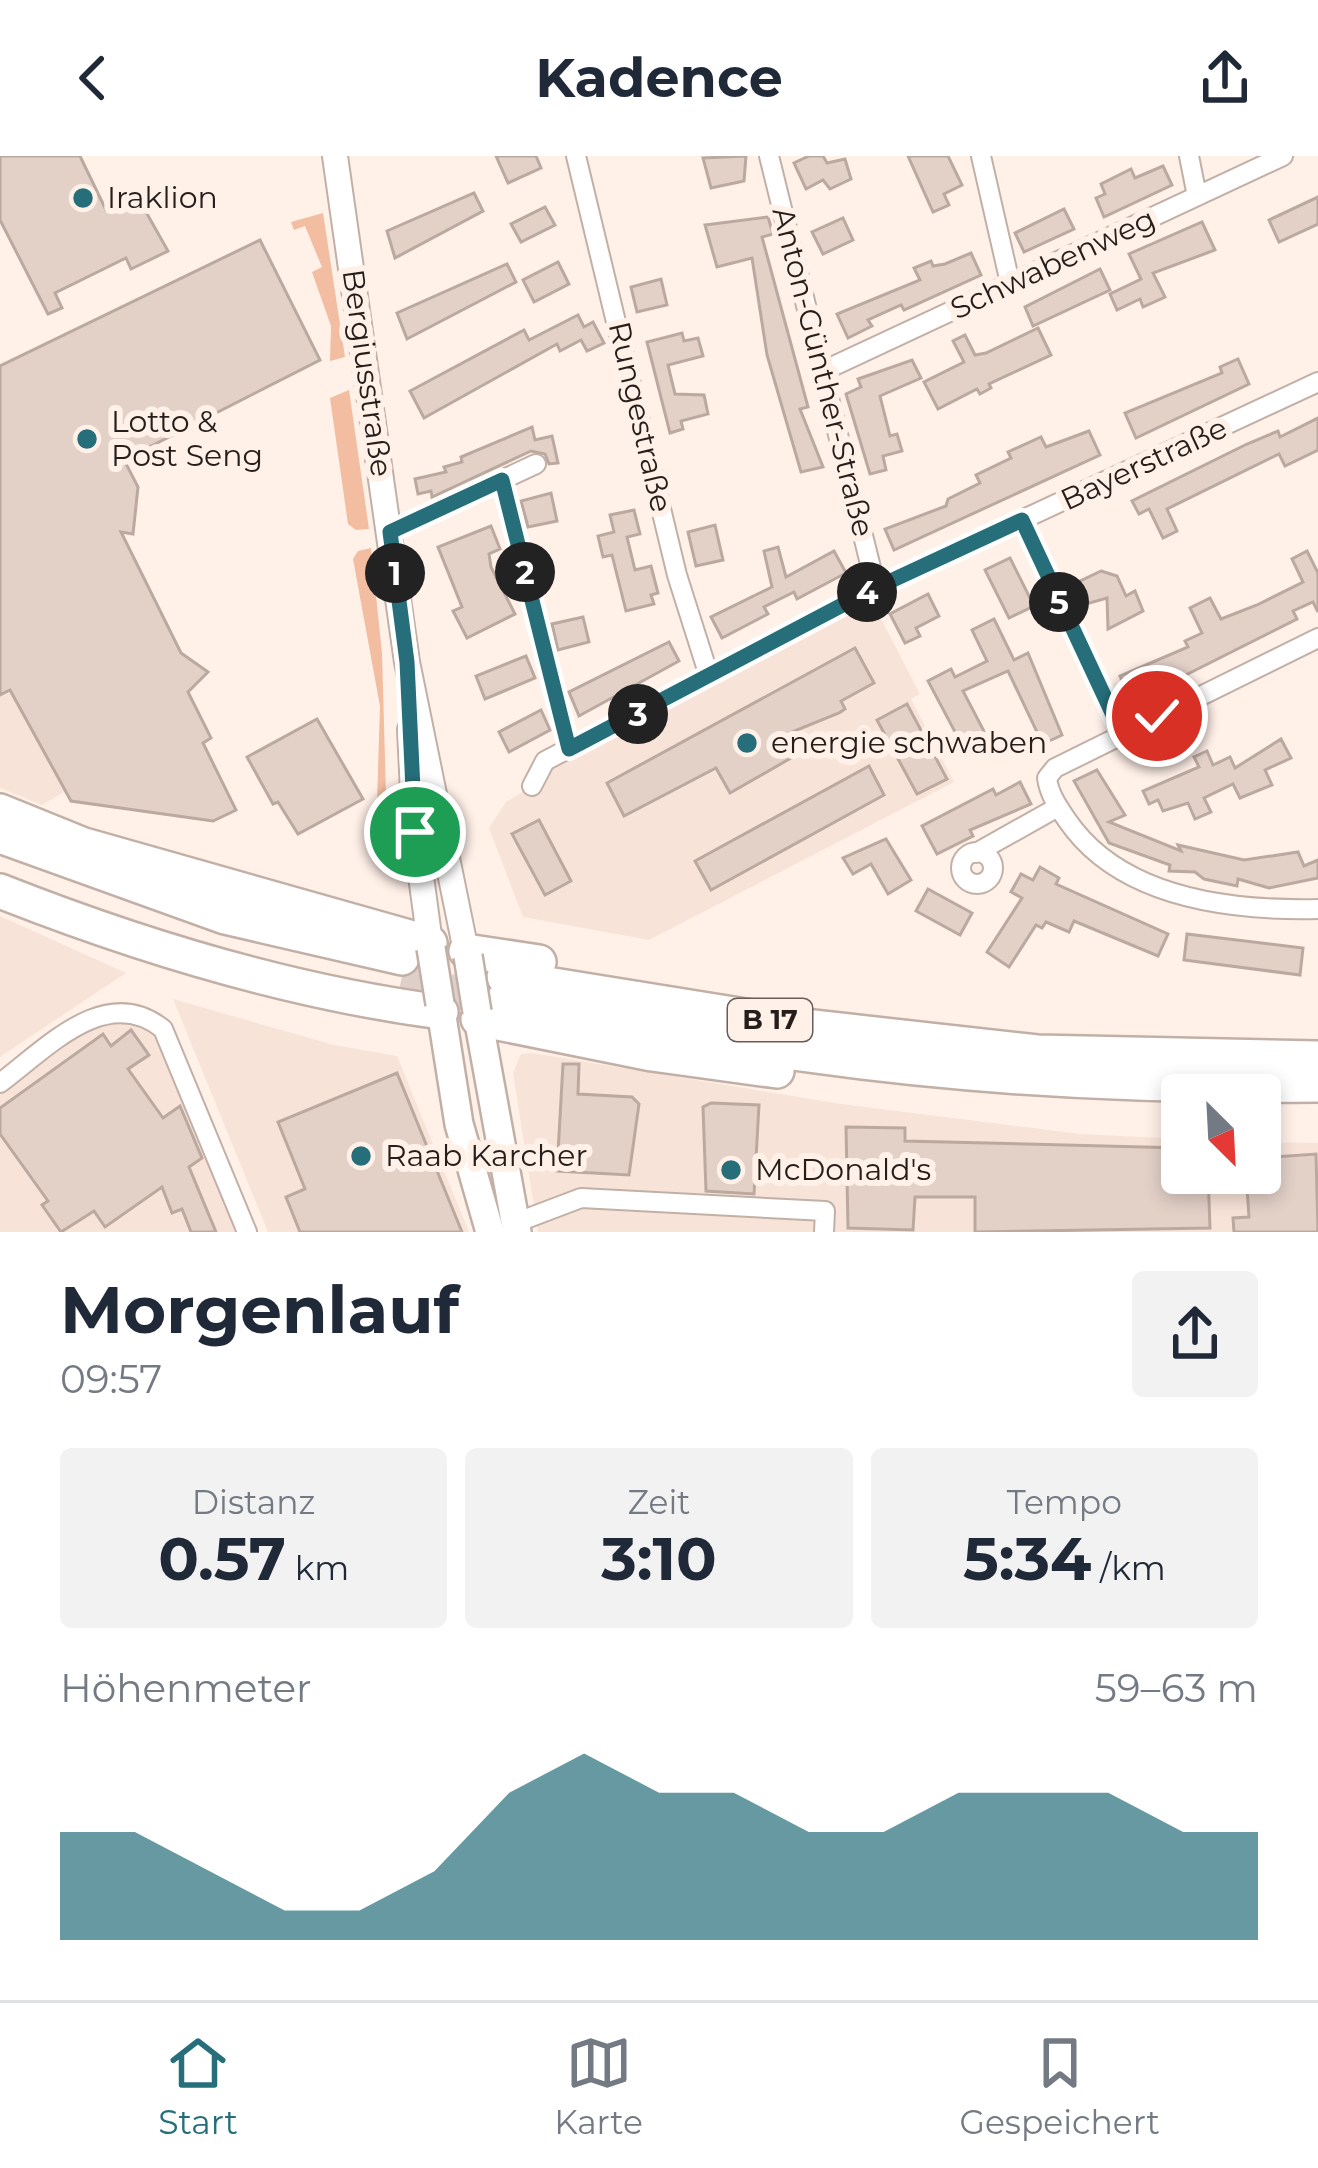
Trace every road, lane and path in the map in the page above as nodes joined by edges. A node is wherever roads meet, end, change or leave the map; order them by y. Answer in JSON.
{"nodes":[{"id":1,"x":335,"y":156,"type":"edge"},
{"id":2,"x":576,"y":156,"type":"edge"},
{"id":3,"x":769,"y":156,"type":"edge"},
{"id":4,"x":981,"y":156,"type":"edge"},
{"id":5,"x":1189,"y":156,"type":"edge"},
{"id":6,"x":1283,"y":156,"type":"edge"},
{"id":7,"x":1197,"y":196,"type":"junction"},
{"id":8,"x":1010,"y":284,"type":"junction"},
{"id":9,"x":823,"y":371,"type":"junction"},
{"id":10,"x":1318,"y":382,"type":"edge"},
{"id":11,"x":536,"y":464,"type":"dead end"},
{"id":12,"x":502,"y":480,"type":"junction"},
{"id":13,"x":1022,"y":520,"type":"junction"},
{"id":14,"x":390,"y":532,"type":"junction"},
{"id":15,"x":876,"y":588,"type":"junction"},
{"id":16,"x":1318,"y":638,"type":"edge"},
{"id":17,"x":407,"y":662,"type":"junction"},
{"id":18,"x":710,"y":676,"type":"junction"},
{"id":19,"x":1122,"y":734,"type":"junction"},
{"id":20,"x":569,"y":749,"type":"junction"},
{"id":21,"x":532,"y":786,"type":"dead end"},
{"id":22,"x":1058,"y":807,"type":"junction"},
{"id":23,"x":0,"y":811,"type":"edge"},
{"id":24,"x":0,"y":836,"type":"edge"},
{"id":25,"x":1007,"y":838,"type":"junction"},
{"id":26,"x":976,"y":853,"type":"junction"},
{"id":27,"x":0,"y":861,"type":"edge"},
{"id":28,"x":994,"y":867,"type":"junction"},
{"id":29,"x":0,"y":891,"type":"edge"},
{"id":30,"x":1318,"y":909,"type":"edge"},
{"id":31,"x":467,"y":954,"type":"junction"},
{"id":32,"x":416,"y":958,"type":"junction"},
{"id":33,"x":490,"y":1002,"type":"junction"},
{"id":34,"x":441,"y":1008,"type":"junction"},
{"id":35,"x":1318,"y":1058,"type":"edge"},
{"id":36,"x":1035,"y":1065,"type":"junction"},
{"id":37,"x":0,"y":1083,"type":"edge"},
{"id":38,"x":1318,"y":1084,"type":"edge"},
{"id":39,"x":508,"y":1229,"type":"edge"},
{"id":40,"x":247,"y":1232,"type":"edge"},
{"id":41,"x":824,"y":1232,"type":"edge"}],
"edges":[{"from":1,"to":14,"type":"street","name":"Bergiusstraße"},
{"from":2,"to":18,"type":"street","name":"Rungestraße"},
{"from":3,"to":9,"type":"street","name":"Anton-Günther-Straße"},
{"from":4,"to":8,"type":"street"},
{"from":5,"to":7,"type":"street"},
{"from":6,"to":7,"type":"street","name":"Schwabenweg"},
{"from":7,"to":8,"type":"street","name":"Schwabenweg"},
{"from":8,"to":9,"type":"street","name":"Schwabenweg"},
{"from":9,"to":15,"type":"street","name":"Anton-Günther-Straße"},
{"from":10,"to":13,"type":"street","name":"Bayerstraße"},
{"from":11,"to":12,"type":"street"},
{"from":12,"to":14,"type":"street"},
{"from":12,"to":20,"type":"street"},
{"from":13,"to":15,"type":"street","name":"Bayerstraße"},
{"from":13,"to":19,"type":"street"},
{"from":14,"to":17,"type":"street","name":"Bergiusstraße"},
{"from":15,"to":18,"type":"street","name":"Bayerstraße"},
{"from":16,"to":19,"type":"street"},
{"from":17,"to":31,"type":"street","name":"Bergiusstraße"},
{"from":17,"to":32,"type":"street","name":"Bergiusstraße"},
{"from":18,"to":20,"type":"street","name":"Bayerstraße"},
{"from":19,"to":22,"type":"street"},
{"from":20,"to":21,"type":"street","name":"Bayerstraße"},
{"from":22,"to":25,"type":"street"},
{"from":22,"to":30,"type":"street"},
{"from":23,"to":32,"type":"highway"},
{"from":24,"to":32,"type":"highway"},
{"from":25,"to":26,"type":"street"},
{"from":25,"to":28,"type":"street"},
{"from":26,"to":28,"type":"street"},
{"from":26,"to":28,"type":"street"},
{"from":27,"to":32,"type":"highway"},
{"from":29,"to":34,"type":"highway"},
{"from":31,"to":32,"type":"main road"},
{"from":31,"to":33,"type":"main road","name":"Bergiusstraße","bridge":true},
{"from":31,"to":36,"type":"highway"},
{"from":32,"to":34,"type":"main road","name":"Bergiusstraße","bridge":true},
{"from":33,"to":34,"type":"main road"},
{"from":33,"to":36,"type":"highway","number":"B 17"},
{"from":33,"to":36,"type":"highway"},
{"from":33,"to":39,"type":"main road","name":"Bergiusstraße"},
{"from":34,"to":39,"type":"main road","name":"Bergiusstraße"},
{"from":35,"to":36,"type":"highway","number":"B 17"},
{"from":36,"to":38,"type":"highway","number":"B 17"},
{"from":37,"to":40,"type":"street"},
{"from":39,"to":41,"type":"street"}]}
